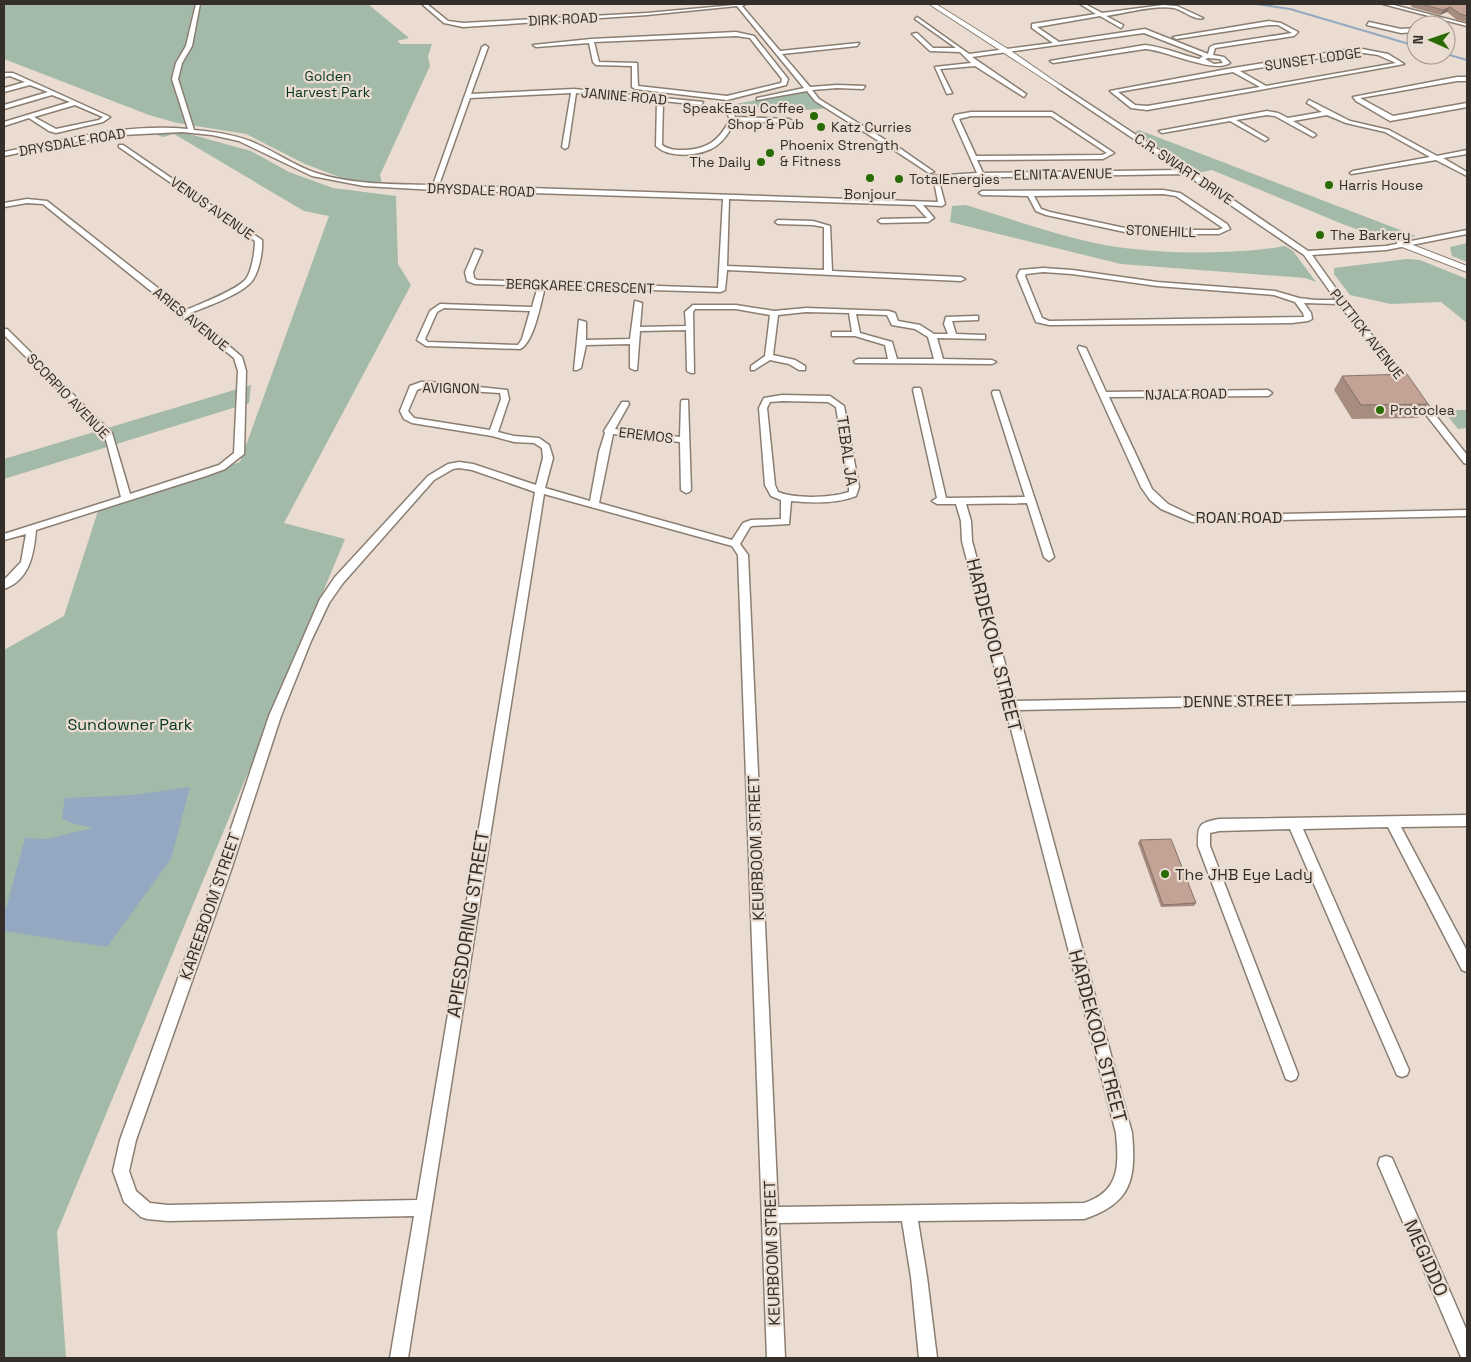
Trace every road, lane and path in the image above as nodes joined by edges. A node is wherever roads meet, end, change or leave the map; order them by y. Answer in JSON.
{"nodes":[{"id":1,"x":198,"y":4,"type":"edge"},
{"id":2,"x":424,"y":4,"type":"edge"},
{"id":3,"x":738,"y":4,"type":"edge"},
{"id":4,"x":744,"y":4,"type":"edge"},
{"id":5,"x":932,"y":4,"type":"edge"},
{"id":6,"x":1082,"y":4,"type":"edge"},
{"id":7,"x":1385,"y":4,"type":"edge"},
{"id":8,"x":1101,"y":14,"type":"junction"},
{"id":9,"x":1427,"y":15,"type":"edge"},
{"id":10,"x":917,"y":18,"type":"dead end"},
{"id":11,"x":1201,"y":18,"type":"dead end"},
{"id":12,"x":961,"y":22,"type":"junction"},
{"id":13,"x":1369,"y":24,"type":"dead end"},
{"id":14,"x":1121,"y":26,"type":"dead end"},
{"id":15,"x":1406,"y":31,"type":"edge"},
{"id":16,"x":915,"y":34,"type":"dead end"},
{"id":17,"x":1176,"y":37,"type":"dead end"},
{"id":18,"x":591,"y":41,"type":"junction"},
{"id":19,"x":536,"y":44,"type":"dead end"},
{"id":20,"x":857,"y":44,"type":"dead end"},
{"id":21,"x":1058,"y":44,"type":"junction"},
{"id":22,"x":485,"y":47,"type":"dead end"},
{"id":23,"x":961,"y":50,"type":"junction"},
{"id":24,"x":1000,"y":52,"type":"junction"},
{"id":25,"x":1009,"y":52,"type":"junction"},
{"id":26,"x":777,"y":53,"type":"junction"},
{"id":27,"x":968,"y":56,"type":"junction"},
{"id":28,"x":1206,"y":58,"type":"junction"},
{"id":29,"x":1053,"y":61,"type":"dead end"},
{"id":30,"x":978,"y":64,"type":"junction"},
{"id":31,"x":1222,"y":65,"type":"junction"},
{"id":32,"x":1235,"y":71,"type":"junction"},
{"id":33,"x":4,"y":75,"type":"edge"},
{"id":34,"x":1467,"y":79,"type":"edge"},
{"id":35,"x":29,"y":83,"type":"junction"},
{"id":36,"x":635,"y":87,"type":"junction"},
{"id":37,"x":863,"y":87,"type":"dead end"},
{"id":38,"x":1060,"y":87,"type":"junction"},
{"id":39,"x":520,"y":88,"type":"dead end"},
{"id":40,"x":1266,"y":88,"type":"junction"},
{"id":41,"x":653,"y":89,"type":"junction"},
{"id":42,"x":808,"y":89,"type":"junction"},
{"id":43,"x":4,"y":90,"type":"edge"},
{"id":44,"x":574,"y":91,"type":"junction"},
{"id":45,"x":52,"y":93,"type":"junction"},
{"id":46,"x":949,"y":93,"type":"dead end"},
{"id":47,"x":1024,"y":95,"type":"dead end"},
{"id":48,"x":469,"y":96,"type":"junction"},
{"id":49,"x":647,"y":98,"type":"junction"},
{"id":50,"x":660,"y":99,"type":"junction"},
{"id":51,"x":756,"y":99,"type":"dead end"},
{"id":52,"x":1310,"y":102,"type":"dead end"},
{"id":53,"x":74,"y":103,"type":"junction"},
{"id":54,"x":707,"y":103,"type":"dead end"},
{"id":55,"x":739,"y":103,"type":"dead end"},
{"id":56,"x":716,"y":104,"type":"dead end"},
{"id":57,"x":726,"y":105,"type":"junction"},
{"id":58,"x":1467,"y":105,"type":"edge"},
{"id":59,"x":4,"y":107,"type":"edge"},
{"id":60,"x":1328,"y":113,"type":"junction"},
{"id":61,"x":29,"y":116,"type":"junction"},
{"id":62,"x":1230,"y":119,"type":"junction"},
{"id":63,"x":733,"y":120,"type":"junction"},
{"id":64,"x":1287,"y":120,"type":"junction"},
{"id":65,"x":789,"y":121,"type":"dead end"},
{"id":66,"x":4,"y":124,"type":"edge"},
{"id":67,"x":1162,"y":131,"type":"dead end"},
{"id":68,"x":192,"y":132,"type":"junction"},
{"id":69,"x":1313,"y":135,"type":"dead end"},
{"id":70,"x":1265,"y":139,"type":"dead end"},
{"id":71,"x":4,"y":145,"type":"edge"},
{"id":72,"x":121,"y":146,"type":"dead end"},
{"id":73,"x":565,"y":147,"type":"dead end"},
{"id":74,"x":13,"y":152,"type":"junction"},
{"id":75,"x":1467,"y":152,"type":"edge"},
{"id":76,"x":4,"y":154,"type":"edge"},
{"id":77,"x":1437,"y":157,"type":"junction"},
{"id":78,"x":973,"y":158,"type":"junction"},
{"id":79,"x":1189,"y":172,"type":"junction"},
{"id":80,"x":1353,"y":173,"type":"dead end"},
{"id":81,"x":1087,"y":174,"type":"junction"},
{"id":82,"x":1467,"y":174,"type":"edge"},
{"id":83,"x":935,"y":175,"type":"junction"},
{"id":84,"x":981,"y":175,"type":"junction"},
{"id":85,"x":1093,"y":186,"type":"junction"},
{"id":86,"x":435,"y":188,"type":"junction"},
{"id":87,"x":982,"y":193,"type":"dead end"},
{"id":88,"x":1030,"y":194,"type":"junction"},
{"id":89,"x":726,"y":197,"type":"junction"},
{"id":90,"x":918,"y":204,"type":"junction"},
{"id":91,"x":4,"y":205,"type":"edge"},
{"id":92,"x":882,"y":221,"type":"dead end"},
{"id":93,"x":778,"y":222,"type":"dead end"},
{"id":94,"x":1467,"y":227,"type":"edge"},
{"id":95,"x":1467,"y":232,"type":"edge"},
{"id":96,"x":1426,"y":240,"type":"junction"},
{"id":97,"x":1403,"y":244,"type":"junction"},
{"id":98,"x":478,"y":251,"type":"dead end"},
{"id":99,"x":1307,"y":253,"type":"junction"},
{"id":100,"x":1439,"y":258,"type":"junction"},
{"id":101,"x":724,"y":268,"type":"junction"},
{"id":102,"x":1467,"y":269,"type":"edge"},
{"id":103,"x":828,"y":273,"type":"junction"},
{"id":104,"x":961,"y":279,"type":"dead end"},
{"id":105,"x":542,"y":284,"type":"junction"},
{"id":106,"x":721,"y":290,"type":"junction"},
{"id":107,"x":1298,"y":300,"type":"junction"},
{"id":108,"x":1341,"y":302,"type":"junction"},
{"id":109,"x":638,"y":303,"type":"dead end"},
{"id":110,"x":736,"y":307,"type":"junction"},
{"id":111,"x":534,"y":309,"type":"junction"},
{"id":112,"x":852,"y":312,"type":"junction"},
{"id":113,"x":185,"y":313,"type":"junction"},
{"id":114,"x":774,"y":313,"type":"junction"},
{"id":115,"x":975,"y":318,"type":"dead end"},
{"id":116,"x":582,"y":322,"type":"dead end"},
{"id":117,"x":689,"y":328,"type":"junction"},
{"id":118,"x":636,"y":329,"type":"junction"},
{"id":119,"x":4,"y":331,"type":"edge"},
{"id":120,"x":835,"y":334,"type":"dead end"},
{"id":121,"x":856,"y":334,"type":"junction"},
{"id":122,"x":932,"y":336,"type":"junction"},
{"id":123,"x":953,"y":337,"type":"junction"},
{"id":124,"x":982,"y":337,"type":"dead end"},
{"id":125,"x":634,"y":341,"type":"junction"},
{"id":126,"x":582,"y":343,"type":"junction"},
{"id":127,"x":1082,"y":348,"type":"dead end"},
{"id":128,"x":769,"y":357,"type":"junction"},
{"id":129,"x":858,"y":361,"type":"dead end"},
{"id":130,"x":893,"y":361,"type":"junction"},
{"id":131,"x":939,"y":362,"type":"junction"},
{"id":132,"x":992,"y":362,"type":"dead end"},
{"id":133,"x":577,"y":368,"type":"dead end"},
{"id":134,"x":634,"y":368,"type":"dead end"},
{"id":135,"x":754,"y":368,"type":"dead end"},
{"id":136,"x":802,"y":368,"type":"dead end"},
{"id":137,"x":692,"y":371,"type":"dead end"},
{"id":138,"x":917,"y":390,"type":"dead end"},
{"id":139,"x":1268,"y":392,"type":"dead end"},
{"id":140,"x":996,"y":393,"type":"dead end"},
{"id":141,"x":1103,"y":395,"type":"junction"},
{"id":142,"x":684,"y":402,"type":"dead end"},
{"id":143,"x":624,"y":404,"type":"dead end"},
{"id":144,"x":608,"y":431,"type":"junction"},
{"id":145,"x":493,"y":433,"type":"junction"},
{"id":146,"x":684,"y":440,"type":"junction"},
{"id":147,"x":1467,"y":461,"type":"edge"},
{"id":148,"x":540,"y":490,"type":"junction"},
{"id":149,"x":686,"y":490,"type":"dead end"},
{"id":150,"x":126,"y":497,"type":"junction"},
{"id":151,"x":786,"y":498,"type":"junction"},
{"id":152,"x":960,"y":500,"type":"junction"},
{"id":153,"x":1030,"y":500,"type":"junction"},
{"id":154,"x":594,"y":505,"type":"junction"},
{"id":155,"x":1467,"y":513,"type":"edge"},
{"id":156,"x":31,"y":530,"type":"junction"},
{"id":157,"x":4,"y":537,"type":"edge"},
{"id":158,"x":736,"y":544,"type":"junction"},
{"id":159,"x":1049,"y":557,"type":"dead end"},
{"id":160,"x":4,"y":584,"type":"edge"},
{"id":161,"x":1467,"y":696,"type":"edge"},
{"id":162,"x":1009,"y":706,"type":"junction"},
{"id":163,"x":1467,"y":820,"type":"edge"},
{"id":164,"x":1391,"y":822,"type":"junction"},
{"id":165,"x":1294,"y":824,"type":"junction"},
{"id":166,"x":1467,"y":965,"type":"edge"},
{"id":167,"x":1402,"y":1070,"type":"dead end"},
{"id":168,"x":1291,"y":1074,"type":"dead end"},
{"id":169,"x":1386,"y":1164,"type":"dead end"},
{"id":170,"x":422,"y":1208,"type":"junction"},
{"id":171,"x":909,"y":1213,"type":"junction"},
{"id":172,"x":771,"y":1215,"type":"junction"},
{"id":173,"x":1467,"y":1352,"type":"edge"},
{"id":174,"x":399,"y":1358,"type":"edge"},
{"id":175,"x":776,"y":1358,"type":"edge"},
{"id":176,"x":928,"y":1358,"type":"edge"}],
"edges":[{"from":1,"to":68,"type":"street"},
{"from":2,"to":3,"type":"street","name":"DIRK ROAD"},
{"from":3,"to":4,"type":"street","name":"DIRK ROAD"},
{"from":3,"to":26,"type":"street"},
{"from":5,"to":12,"type":"street","name":"C.R. SWART DRIVE"},
{"from":6,"to":8,"type":"street"},
{"from":7,"to":9,"type":"street"},
{"from":8,"to":11,"type":"street"},
{"from":8,"to":14,"type":"street"},
{"from":8,"to":21,"type":"street"},
{"from":10,"to":23,"type":"street"},
{"from":12,"to":24,"type":"street","name":"C.R. SWART DRIVE"},
{"from":12,"to":25,"type":"street","name":"C.R. SWART DRIVE"},
{"from":13,"to":15,"type":"street"},
{"from":16,"to":23,"type":"street"},
{"from":17,"to":28,"type":"street"},
{"from":18,"to":19,"type":"street"},
{"from":18,"to":36,"type":"street"},
{"from":18,"to":41,"type":"street"},
{"from":20,"to":26,"type":"street"},
{"from":21,"to":25,"type":"street"},
{"from":21,"to":28,"type":"street"},
{"from":22,"to":48,"type":"street"},
{"from":23,"to":27,"type":"street"},
{"from":24,"to":25,"type":"street"},
{"from":24,"to":27,"type":"street"},
{"from":24,"to":38,"type":"street","name":"C.R. SWART DRIVE"},
{"from":25,"to":38,"type":"street","name":"C.R. SWART DRIVE"},
{"from":26,"to":42,"type":"street"},
{"from":27,"to":30,"type":"street"},
{"from":28,"to":29,"type":"street"},
{"from":28,"to":31,"type":"street"},
{"from":28,"to":31,"type":"street"},
{"from":30,"to":46,"type":"street"},
{"from":30,"to":47,"type":"street"},
{"from":31,"to":32,"type":"street","name":"SUNSET LODGE"},
{"from":32,"to":40,"type":"street","name":"SUNSET LODGE"},
{"from":32,"to":40,"type":"street","name":"SUNSET LODGE"},
{"from":32,"to":40,"type":"street","name":"SUNSET LODGE"},
{"from":33,"to":35,"type":"street"},
{"from":34,"to":58,"type":"street"},
{"from":35,"to":43,"type":"street"},
{"from":35,"to":45,"type":"street"},
{"from":36,"to":39,"type":"street"},
{"from":36,"to":41,"type":"street"},
{"from":37,"to":42,"type":"street"},
{"from":38,"to":79,"type":"street","name":"C.R. SWART DRIVE"},
{"from":41,"to":49,"type":"street"},
{"from":42,"to":51,"type":"street"},
{"from":42,"to":83,"type":"street"},
{"from":44,"to":48,"type":"street","name":"JANINE ROAD"},
{"from":44,"to":49,"type":"street","name":"JANINE ROAD"},
{"from":44,"to":73,"type":"street"},
{"from":45,"to":53,"type":"street"},
{"from":45,"to":59,"type":"street"},
{"from":48,"to":86,"type":"street"},
{"from":49,"to":50,"type":"street","name":"JANINE ROAD"},
{"from":50,"to":54,"type":"street","name":"JANINE ROAD"},
{"from":50,"to":63,"type":"street"},
{"from":52,"to":60,"type":"street"},
{"from":53,"to":61,"type":"street"},
{"from":53,"to":61,"type":"street"},
{"from":55,"to":57,"type":"street"},
{"from":56,"to":57,"type":"street"},
{"from":57,"to":63,"type":"street"},
{"from":60,"to":64,"type":"street"},
{"from":60,"to":77,"type":"street"},
{"from":61,"to":66,"type":"street"},
{"from":62,"to":64,"type":"street"},
{"from":62,"to":67,"type":"street"},
{"from":62,"to":70,"type":"street"},
{"from":63,"to":65,"type":"street"},
{"from":64,"to":69,"type":"street"},
{"from":68,"to":74,"type":"street","name":"DRYSDALE ROAD"},
{"from":68,"to":86,"type":"street","name":"DRYSDALE ROAD"},
{"from":71,"to":74,"type":"street"},
{"from":72,"to":113,"type":"street","name":"VENUS AVENUE"},
{"from":74,"to":76,"type":"street","name":"DRYSDALE ROAD"},
{"from":75,"to":77,"type":"street"},
{"from":77,"to":80,"type":"street"},
{"from":77,"to":82,"type":"street"},
{"from":78,"to":78,"type":"street"},
{"from":78,"to":84,"type":"street"},
{"from":79,"to":81,"type":"street","name":"ELNITA AVENUE"},
{"from":79,"to":99,"type":"street","name":"C.R. SWART DRIVE"},
{"from":81,"to":84,"type":"street","name":"ELNITA AVENUE"},
{"from":81,"to":85,"type":"street"},
{"from":83,"to":84,"type":"street","name":"ELNITA AVENUE"},
{"from":83,"to":90,"type":"street","name":"DRYSDALE ROAD"},
{"from":85,"to":88,"type":"street","name":"STONEHILL"},
{"from":85,"to":88,"type":"street","name":"STONEHILL"},
{"from":86,"to":89,"type":"street","name":"DRYSDALE ROAD"},
{"from":87,"to":88,"type":"street"},
{"from":89,"to":90,"type":"street","name":"DRYSDALE ROAD"},
{"from":89,"to":101,"type":"street"},
{"from":90,"to":92,"type":"street"},
{"from":91,"to":113,"type":"street","name":"ARIES AVENUE"},
{"from":93,"to":103,"type":"street"},
{"from":94,"to":97,"type":"street"},
{"from":95,"to":96,"type":"street"},
{"from":96,"to":97,"type":"street"},
{"from":96,"to":100,"type":"street"},
{"from":97,"to":99,"type":"street"},
{"from":97,"to":100,"type":"street"},
{"from":98,"to":105,"type":"street","name":"BERGKAREE CRESCENT"},
{"from":99,"to":108,"type":"street","name":"PUTTICK AVENUE"},
{"from":100,"to":102,"type":"street"},
{"from":101,"to":103,"type":"street"},
{"from":101,"to":106,"type":"street"},
{"from":103,"to":104,"type":"street"},
{"from":105,"to":106,"type":"street","name":"BERGKAREE CRESCENT"},
{"from":105,"to":111,"type":"street"},
{"from":106,"to":110,"type":"street"},
{"from":107,"to":107,"type":"street"},
{"from":107,"to":108,"type":"street"},
{"from":108,"to":147,"type":"street","name":"PUTTICK AVENUE"},
{"from":109,"to":118,"type":"street"},
{"from":110,"to":114,"type":"street"},
{"from":110,"to":117,"type":"street"},
{"from":111,"to":111,"type":"street"},
{"from":112,"to":114,"type":"street"},
{"from":112,"to":121,"type":"street"},
{"from":112,"to":122,"type":"street"},
{"from":113,"to":150,"type":"street","name":"ARIES AVENUE"},
{"from":114,"to":128,"type":"street"},
{"from":115,"to":123,"type":"street"},
{"from":116,"to":126,"type":"street"},
{"from":117,"to":118,"type":"street"},
{"from":117,"to":137,"type":"street"},
{"from":118,"to":125,"type":"street"},
{"from":119,"to":150,"type":"street","name":"SCORPIO AVENUE"},
{"from":120,"to":121,"type":"street"},
{"from":121,"to":130,"type":"street"},
{"from":122,"to":123,"type":"street"},
{"from":122,"to":131,"type":"street"},
{"from":123,"to":124,"type":"street"},
{"from":125,"to":126,"type":"street"},
{"from":125,"to":134,"type":"street"},
{"from":126,"to":133,"type":"street"},
{"from":127,"to":141,"type":"street","name":"ROAN ROAD"},
{"from":128,"to":135,"type":"street"},
{"from":128,"to":136,"type":"street"},
{"from":129,"to":130,"type":"street"},
{"from":130,"to":131,"type":"street"},
{"from":131,"to":132,"type":"street"},
{"from":138,"to":152,"type":"street"},
{"from":139,"to":141,"type":"street","name":"NJALA ROAD"},
{"from":140,"to":153,"type":"street"},
{"from":141,"to":155,"type":"street","name":"ROAN ROAD"},
{"from":142,"to":146,"type":"street","name":"EREMOS"},
{"from":143,"to":144,"type":"street","name":"EREMOS"},
{"from":144,"to":146,"type":"street","name":"EREMOS"},
{"from":144,"to":154,"type":"street","name":"EREMOS"},
{"from":145,"to":145,"type":"street","name":"AVIGNON"},
{"from":145,"to":148,"type":"street","name":"AVIGNON"},
{"from":146,"to":149,"type":"street","name":"EREMOS"},
{"from":148,"to":154,"type":"street"},
{"from":148,"to":170,"type":"street","name":"APIESDORING STREET"},
{"from":148,"to":170,"type":"street","name":"KAREEBOOM STREET"},
{"from":150,"to":156,"type":"street","name":"ARIES AVENUE"},
{"from":151,"to":151,"type":"street","name":"TEBAL JA"},
{"from":151,"to":158,"type":"street"},
{"from":152,"to":153,"type":"street"},
{"from":152,"to":162,"type":"street","name":"HARDEKOOL STREET"},
{"from":153,"to":159,"type":"street"},
{"from":154,"to":158,"type":"street"},
{"from":156,"to":157,"type":"street","name":"ARIES AVENUE"},
{"from":156,"to":160,"type":"street"},
{"from":158,"to":172,"type":"street","name":"KEURBOOM STREET"},
{"from":161,"to":162,"type":"street","name":"DENNE STREET"},
{"from":162,"to":171,"type":"street","name":"HARDEKOOL STREET"},
{"from":163,"to":164,"type":"street"},
{"from":164,"to":165,"type":"street"},
{"from":164,"to":166,"type":"street"},
{"from":165,"to":167,"type":"street"},
{"from":165,"to":168,"type":"street"},
{"from":169,"to":173,"type":"street","name":"MEGIDDO"},
{"from":170,"to":174,"type":"street","name":"APIESDORING STREET"},
{"from":171,"to":172,"type":"street","name":"HARDEKOOL STREET"},
{"from":171,"to":176,"type":"street"},
{"from":172,"to":175,"type":"street","name":"KEURBOOM STREET"}]}
